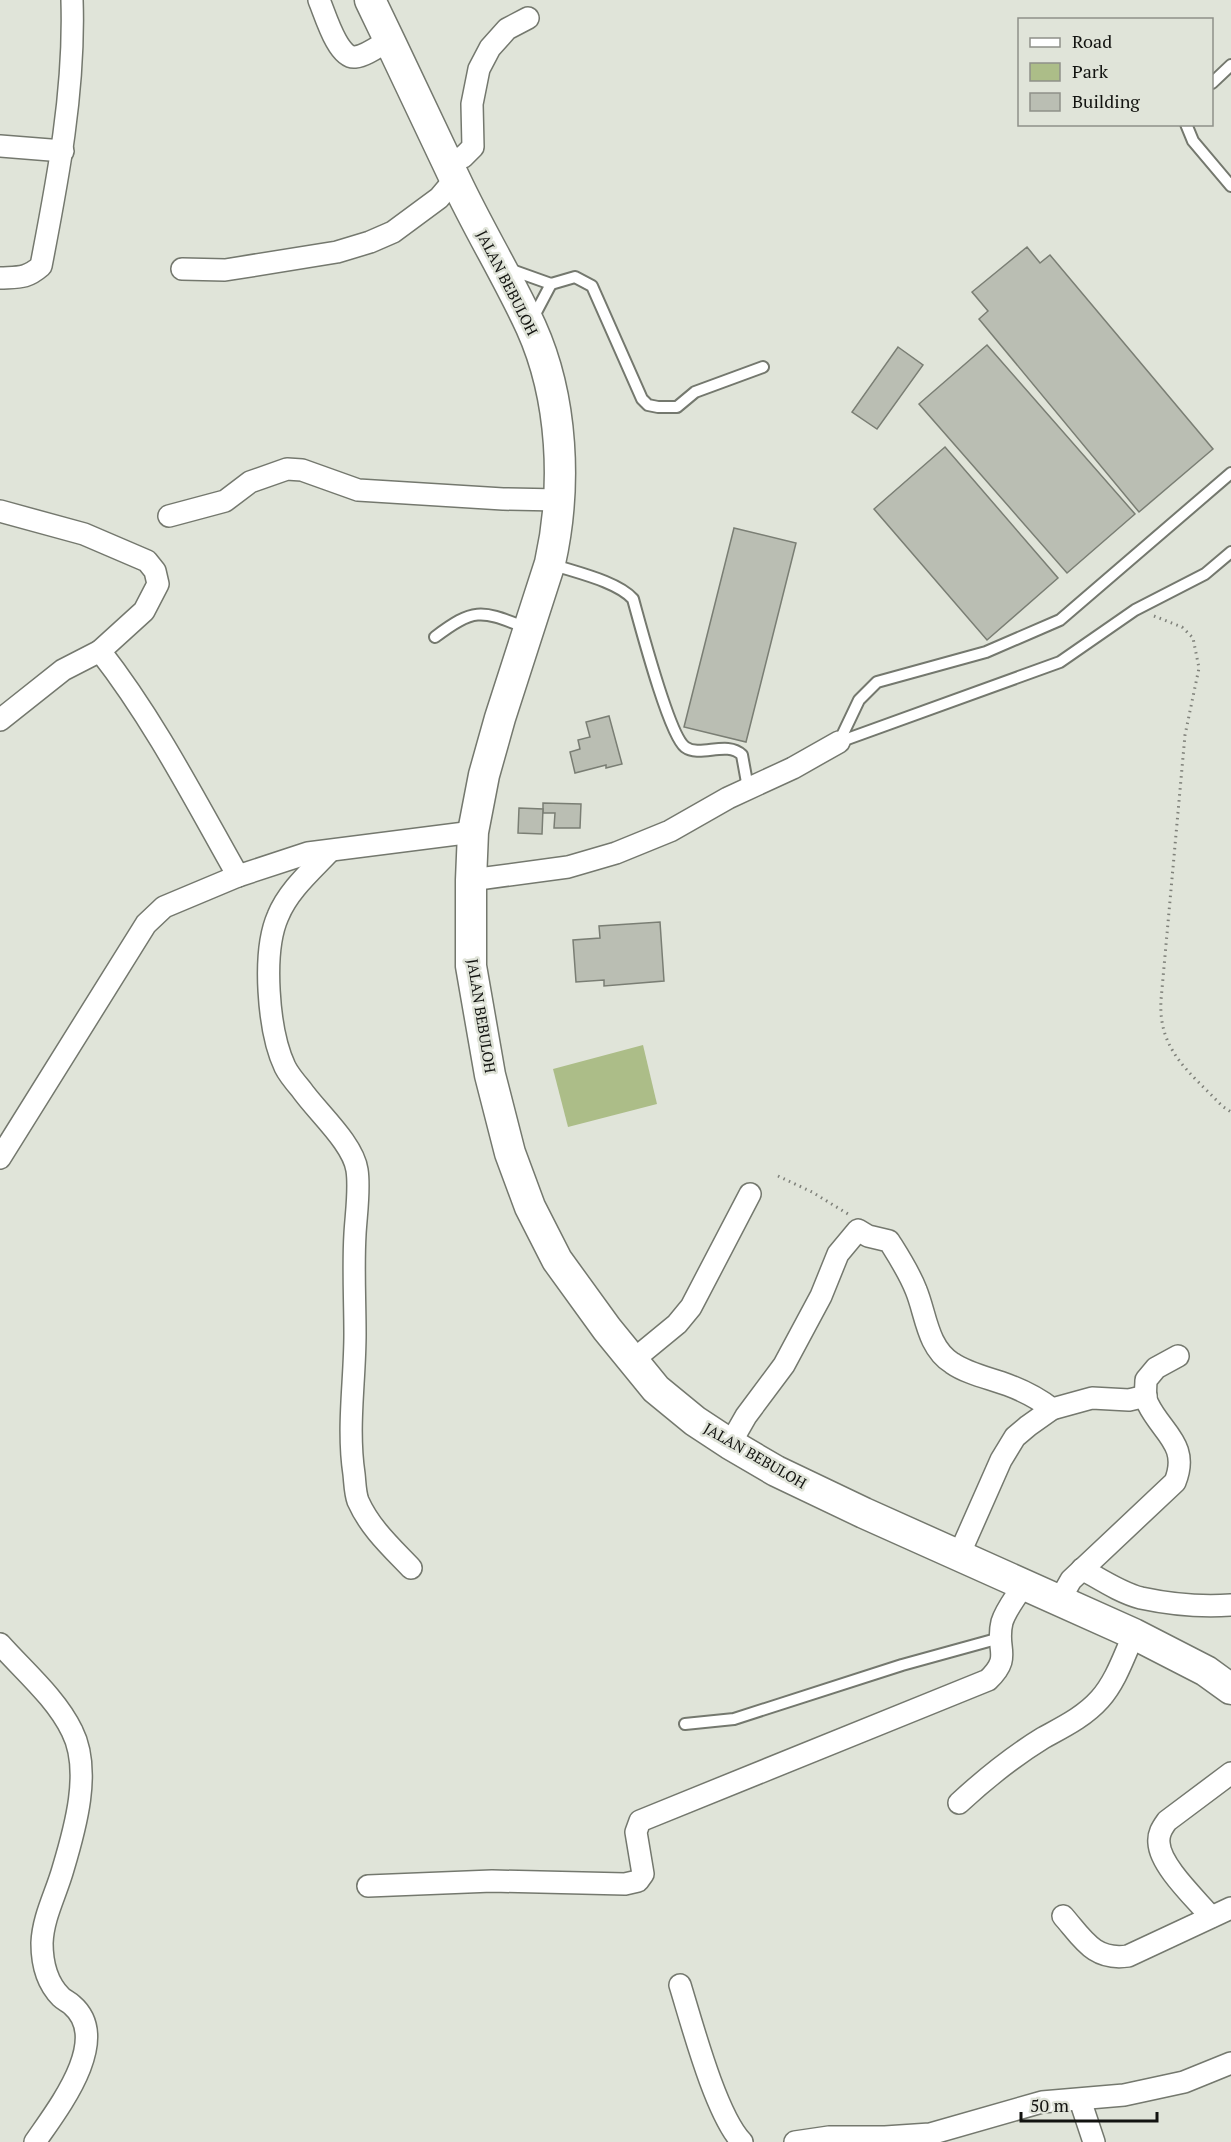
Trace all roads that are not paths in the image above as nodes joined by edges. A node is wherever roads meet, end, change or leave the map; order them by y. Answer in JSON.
{"nodes":[{"id":1,"x":72,"y":0,"type":"edge"},
{"id":2,"x":319,"y":0,"type":"edge"},
{"id":3,"x":370,"y":0,"type":"edge"},
{"id":4,"x":528,"y":18,"type":"dead end"},
{"id":5,"x":389,"y":40,"type":"junction"},
{"id":6,"x":1231,"y":65,"type":"edge"},
{"id":7,"x":1213,"y":82,"type":"edge"},
{"id":8,"x":1187,"y":126,"type":"edge"},
{"id":9,"x":0,"y":146,"type":"edge"},
{"id":10,"x":63,"y":151,"type":"junction"},
{"id":11,"x":451,"y":170,"type":"junction"},
{"id":12,"x":1231,"y":186,"type":"edge"},
{"id":13,"x":500,"y":268,"type":"junction"},
{"id":14,"x":182,"y":269,"type":"dead end"},
{"id":15,"x":0,"y":278,"type":"edge"},
{"id":16,"x":551,"y":284,"type":"junction"},
{"id":17,"x":531,"y":327,"type":"junction"},
{"id":18,"x":763,"y":367,"type":"dead end"},
{"id":19,"x":1231,"y":473,"type":"edge"},
{"id":20,"x":559,"y":500,"type":"junction"},
{"id":21,"x":0,"y":511,"type":"edge"},
{"id":22,"x":169,"y":516,"type":"dead end"},
{"id":23,"x":1231,"y":552,"type":"edge"},
{"id":24,"x":550,"y":563,"type":"junction"},
{"id":25,"x":529,"y":628,"type":"junction"},
{"id":26,"x":435,"y":637,"type":"dead end"},
{"id":27,"x":100,"y":651,"type":"junction"},
{"id":28,"x":0,"y":720,"type":"edge"},
{"id":29,"x":839,"y":742,"type":"junction"},
{"id":30,"x":748,"y":788,"type":"junction"},
{"id":31,"x":473,"y":832,"type":"junction"},
{"id":32,"x":329,"y":852,"type":"junction"},
{"id":33,"x":238,"y":876,"type":"junction"},
{"id":34,"x":471,"y":880,"type":"junction"},
{"id":35,"x":0,"y":1158,"type":"edge"},
{"id":36,"x":750,"y":1194,"type":"dead end"},
{"id":37,"x":1178,"y":1356,"type":"dead end"},
{"id":38,"x":632,"y":1361,"type":"junction"},
{"id":39,"x":1146,"y":1396,"type":"junction"},
{"id":40,"x":1052,"y":1408,"type":"junction"},
{"id":41,"x":730,"y":1444,"type":"junction"},
{"id":42,"x":959,"y":1555,"type":"junction"},
{"id":43,"x":411,"y":1568,"type":"dead end"},
{"id":44,"x":1082,"y":1569,"type":"junction"},
{"id":45,"x":1023,"y":1584,"type":"junction"},
{"id":46,"x":1059,"y":1600,"type":"junction"},
{"id":47,"x":1231,"y":1605,"type":"edge"},
{"id":48,"x":1134,"y":1634,"type":"junction"},
{"id":49,"x":1000,"y":1638,"type":"junction"},
{"id":50,"x":0,"y":1644,"type":"edge"},
{"id":51,"x":1231,"y":1689,"type":"edge"},
{"id":52,"x":685,"y":1724,"type":"dead end"},
{"id":53,"x":1231,"y":1773,"type":"edge"},
{"id":54,"x":959,"y":1803,"type":"dead end"},
{"id":55,"x":368,"y":1886,"type":"dead end"},
{"id":56,"x":1231,"y":1908,"type":"edge"},
{"id":57,"x":1063,"y":1916,"type":"dead end"},
{"id":58,"x":1211,"y":1917,"type":"junction"},
{"id":59,"x":680,"y":1985,"type":"dead end"},
{"id":60,"x":1231,"y":2063,"type":"edge"},
{"id":61,"x":1080,"y":2100,"type":"junction"},
{"id":62,"x":35,"y":2142,"type":"edge"},
{"id":63,"x":742,"y":2142,"type":"edge"},
{"id":64,"x":795,"y":2142,"type":"edge"},
{"id":65,"x":1094,"y":2142,"type":"edge"}],
"edges":[{"from":1,"to":10,"type":"street"},
{"from":2,"to":5,"type":"street"},
{"from":3,"to":5,"type":"main road","name":"JALAN BEBULOH"},
{"from":4,"to":11,"type":"street"},
{"from":5,"to":11,"type":"main road","name":"JALAN BEBULOH"},
{"from":6,"to":7,"type":"lane"},
{"from":8,"to":12,"type":"lane"},
{"from":9,"to":10,"type":"street"},
{"from":10,"to":15,"type":"street"},
{"from":11,"to":13,"type":"main road","name":"JALAN BEBULOH"},
{"from":11,"to":14,"type":"street"},
{"from":13,"to":16,"type":"lane"},
{"from":13,"to":17,"type":"main road","name":"JALAN BEBULOH"},
{"from":16,"to":17,"type":"lane"},
{"from":16,"to":18,"type":"lane"},
{"from":17,"to":20,"type":"main road","name":"JALAN BEBULOH"},
{"from":19,"to":29,"type":"lane"},
{"from":20,"to":22,"type":"street"},
{"from":20,"to":24,"type":"main road","name":"JALAN BEBULOH"},
{"from":21,"to":27,"type":"street"},
{"from":23,"to":29,"type":"lane"},
{"from":24,"to":25,"type":"main road","name":"JALAN BEBULOH"},
{"from":24,"to":30,"type":"lane"},
{"from":25,"to":26,"type":"lane"},
{"from":25,"to":31,"type":"main road","name":"JALAN BEBULOH"},
{"from":27,"to":28,"type":"street"},
{"from":27,"to":33,"type":"street"},
{"from":29,"to":30,"type":"street"},
{"from":30,"to":34,"type":"street"},
{"from":31,"to":32,"type":"street"},
{"from":31,"to":34,"type":"main road","name":"JALAN BEBULOH"},
{"from":32,"to":33,"type":"street"},
{"from":32,"to":43,"type":"street"},
{"from":33,"to":35,"type":"street"},
{"from":34,"to":38,"type":"main road","name":"JALAN BEBULOH"},
{"from":36,"to":38,"type":"street"},
{"from":37,"to":39,"type":"street"},
{"from":38,"to":41,"type":"main road","name":"JALAN BEBULOH"},
{"from":39,"to":40,"type":"street"},
{"from":39,"to":44,"type":"street"},
{"from":40,"to":41,"type":"street"},
{"from":40,"to":42,"type":"street"},
{"from":41,"to":42,"type":"main road","name":"JALAN BEBULOH"},
{"from":42,"to":45,"type":"main road","name":"JALAN BEBULOH"},
{"from":44,"to":46,"type":"street"},
{"from":44,"to":47,"type":"street"},
{"from":45,"to":46,"type":"main road","name":"JALAN BEBULOH"},
{"from":45,"to":49,"type":"street"},
{"from":46,"to":48,"type":"main road","name":"JALAN BEBULOH"},
{"from":48,"to":51,"type":"main road","name":"JALAN BEBULOH"},
{"from":48,"to":54,"type":"street"},
{"from":49,"to":52,"type":"lane"},
{"from":49,"to":55,"type":"street"},
{"from":50,"to":62,"type":"street"},
{"from":53,"to":58,"type":"street"},
{"from":56,"to":58,"type":"street"},
{"from":57,"to":58,"type":"street"},
{"from":59,"to":63,"type":"street"},
{"from":60,"to":61,"type":"street"},
{"from":61,"to":64,"type":"street"},
{"from":61,"to":65,"type":"street"}]}
